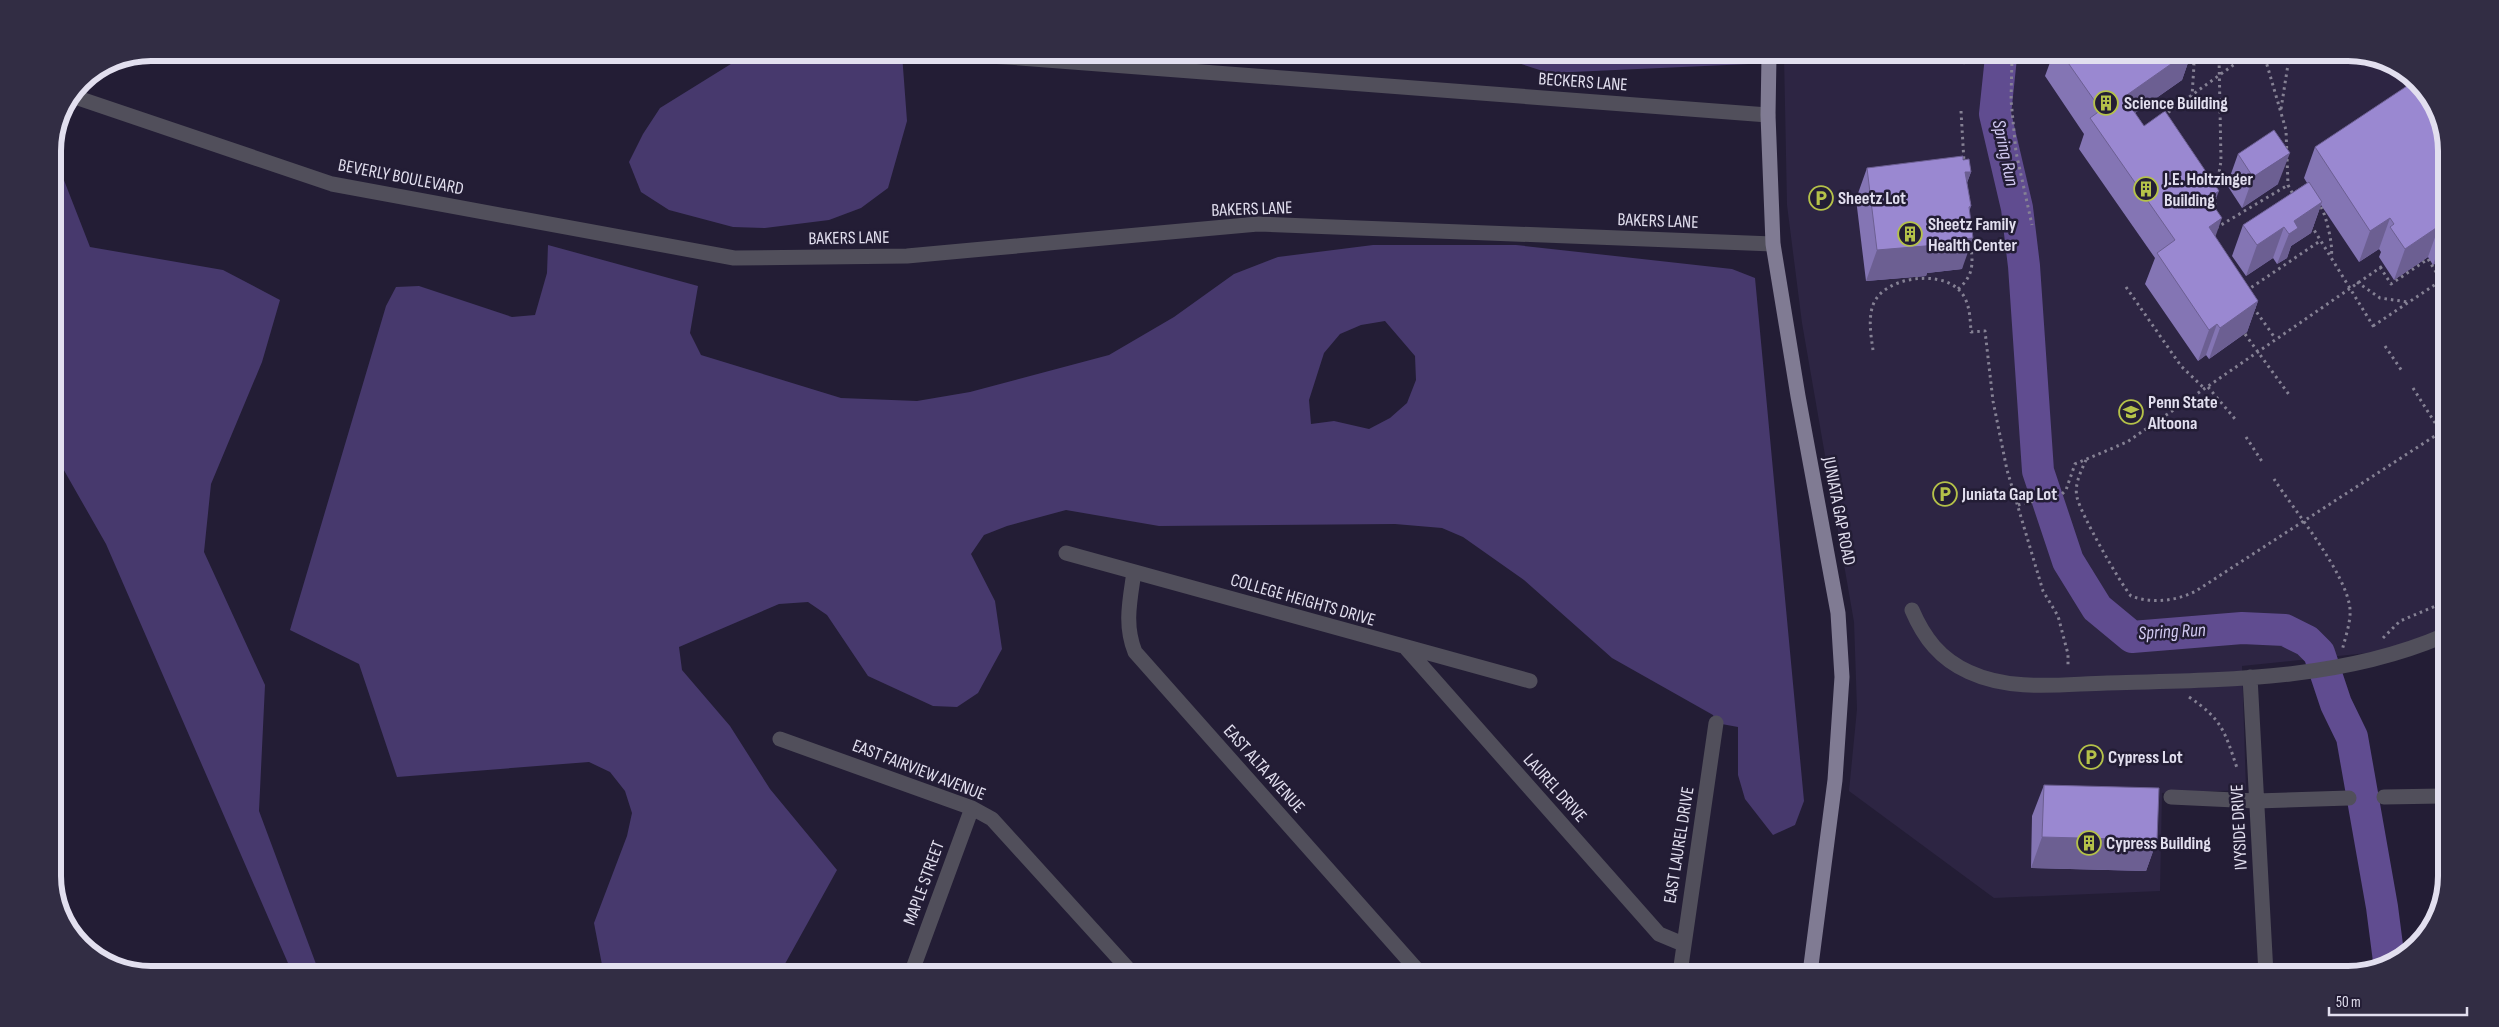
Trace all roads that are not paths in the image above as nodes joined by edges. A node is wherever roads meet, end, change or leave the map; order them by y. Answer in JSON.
{"nodes":[{"id":1,"x":1071,"y":61,"type":"edge"},
{"id":2,"x":1769,"y":61,"type":"edge"},
{"id":3,"x":78,"y":98,"type":"edge"},
{"id":4,"x":1768,"y":115,"type":"junction"},
{"id":5,"x":1773,"y":244,"type":"junction"},
{"id":6,"x":734,"y":258,"type":"joint"},
{"id":7,"x":1066,"y":553,"type":"dead end"},
{"id":8,"x":1134,"y":572,"type":"junction"},
{"id":9,"x":1912,"y":610,"type":"dead end"},
{"id":10,"x":2438,"y":638,"type":"edge"},
{"id":11,"x":1406,"y":648,"type":"junction"},
{"id":12,"x":2250,"y":677,"type":"junction"},
{"id":13,"x":1530,"y":681,"type":"dead end"},
{"id":14,"x":1716,"y":723,"type":"dead end"},
{"id":15,"x":780,"y":739,"type":"dead end"},
{"id":16,"x":2438,"y":796,"type":"edge"},
{"id":17,"x":2171,"y":797,"type":"dead end"},
{"id":18,"x":2384,"y":797,"type":"dead end"},
{"id":19,"x":2349,"y":798,"type":"dead end"},
{"id":20,"x":2256,"y":801,"type":"junction"},
{"id":21,"x":972,"y":808,"type":"junction"},
{"id":22,"x":1683,"y":944,"type":"junction"},
{"id":23,"x":914,"y":966,"type":"edge"},
{"id":24,"x":1126,"y":966,"type":"edge"},
{"id":25,"x":1414,"y":966,"type":"edge"},
{"id":26,"x":1681,"y":966,"type":"edge"},
{"id":27,"x":1811,"y":966,"type":"edge"},
{"id":28,"x":2266,"y":966,"type":"edge"}],
"edges":[{"from":1,"to":4,"type":"street","name":"BECKERS LANE"},
{"from":2,"to":4,"type":"main road","name":"JUNIATA GAP ROAD"},
{"from":3,"to":6,"type":"street","name":"BEVERLY BOULEVARD"},
{"from":4,"to":5,"type":"main road","name":"JUNIATA GAP ROAD"},
{"from":5,"to":6,"type":"street","name":"BAKERS LANE"},
{"from":5,"to":27,"type":"main road","name":"JUNIATA GAP ROAD"},
{"from":7,"to":8,"type":"street","name":"COLLEGE HEIGHTS DRIVE"},
{"from":8,"to":11,"type":"street","name":"COLLEGE HEIGHTS DRIVE"},
{"from":8,"to":25,"type":"street","name":"EAST ALTA AVENUE"},
{"from":9,"to":12,"type":"street"},
{"from":10,"to":12,"type":"street"},
{"from":11,"to":13,"type":"street","name":"COLLEGE HEIGHTS DRIVE"},
{"from":11,"to":22,"type":"street","name":"LAUREL DRIVE"},
{"from":12,"to":20,"type":"street","name":"IVYSIDE DRIVE"},
{"from":14,"to":22,"type":"street","name":"EAST LAUREL DRIVE"},
{"from":15,"to":21,"type":"street","name":"EAST FAIRVIEW AVENUE"},
{"from":16,"to":18,"type":"street"},
{"from":17,"to":20,"type":"street"},
{"from":19,"to":20,"type":"street"},
{"from":20,"to":28,"type":"street","name":"IVYSIDE DRIVE"},
{"from":21,"to":23,"type":"street","name":"MAPLE STREET"},
{"from":21,"to":24,"type":"street","name":"EAST FAIRVIEW AVENUE"},
{"from":22,"to":26,"type":"street","name":"EAST LAUREL DRIVE"}]}
